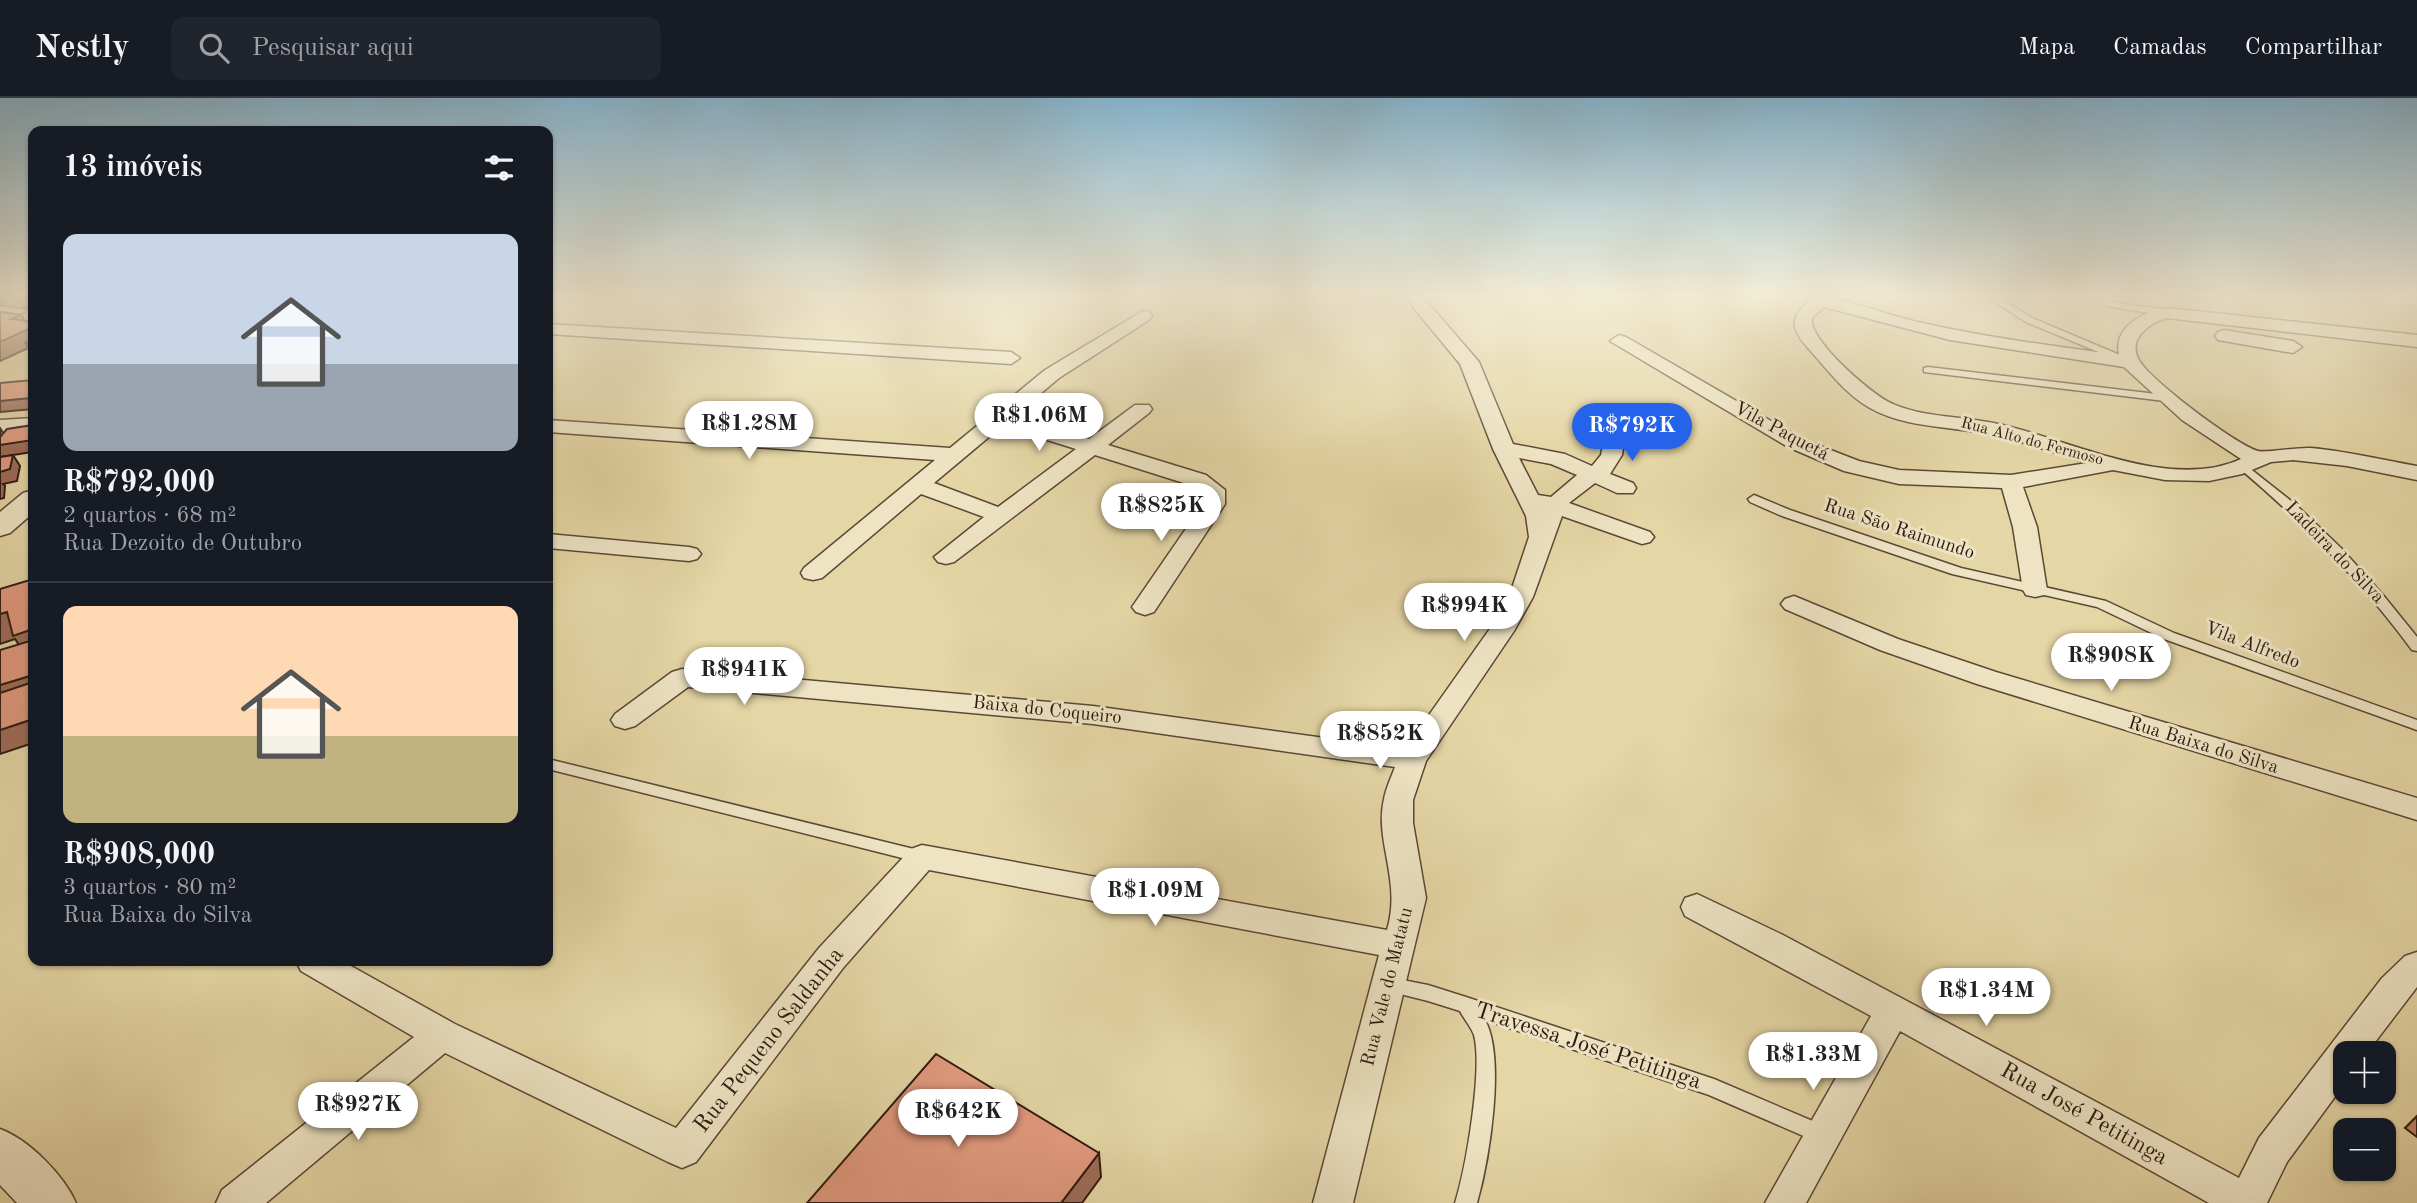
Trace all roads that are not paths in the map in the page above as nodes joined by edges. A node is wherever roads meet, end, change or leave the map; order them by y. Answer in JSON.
{"nodes":[{"id":1,"x":859,"y":348,"type":"edge"},
{"id":2,"x":1093,"y":348,"type":"edge"},
{"id":3,"x":1457,"y":348,"type":"edge"},
{"id":4,"x":1630,"y":348,"type":"edge"},
{"id":5,"x":1819,"y":348,"type":"edge"},
{"id":6,"x":2024,"y":348,"type":"edge"},
{"id":7,"x":2095,"y":348,"type":"edge"},
{"id":8,"x":2128,"y":348,"type":"edge"},
{"id":9,"x":1011,"y":358,"type":"dead end"},
{"id":10,"x":2130,"y":362,"type":"junction"},
{"id":11,"x":1928,"y":370,"type":"dead end"},
{"id":12,"x":2165,"y":398,"type":"junction"},
{"id":13,"x":1142,"y":409,"type":"dead end"},
{"id":14,"x":999,"y":418,"type":"junction"},
{"id":15,"x":1617,"y":423,"type":"dead end"},
{"id":16,"x":28,"y":426,"type":"edge"},
{"id":17,"x":553,"y":426,"type":"edge"},
{"id":18,"x":0,"y":428,"type":"edge"},
{"id":19,"x":1092,"y":449,"type":"junction"},
{"id":20,"x":1504,"y":449,"type":"junction"},
{"id":21,"x":954,"y":455,"type":"junction"},
{"id":22,"x":2250,"y":462,"type":"junction"},
{"id":23,"x":2124,"y":466,"type":"junction"},
{"id":24,"x":2417,"y":473,"type":"edge"},
{"id":25,"x":1596,"y":474,"type":"junction"},
{"id":26,"x":2011,"y":482,"type":"junction"},
{"id":27,"x":918,"y":485,"type":"junction"},
{"id":28,"x":1625,"y":488,"type":"dead end"},
{"id":29,"x":1529,"y":498,"type":"junction"},
{"id":30,"x":1754,"y":499,"type":"dead end"},
{"id":31,"x":19,"y":506,"type":"edge"},
{"id":32,"x":1558,"y":506,"type":"junction"},
{"id":33,"x":1001,"y":516,"type":"junction"},
{"id":34,"x":0,"y":527,"type":"edge"},
{"id":35,"x":1541,"y":537,"type":"junction"},
{"id":36,"x":1642,"y":537,"type":"dead end"},
{"id":37,"x":553,"y":541,"type":"edge"},
{"id":38,"x":689,"y":554,"type":"dead end"},
{"id":39,"x":946,"y":557,"type":"dead end"},
{"id":40,"x":813,"y":573,"type":"dead end"},
{"id":41,"x":2035,"y":590,"type":"junction"},
{"id":42,"x":1794,"y":604,"type":"dead end"},
{"id":43,"x":1145,"y":607,"type":"dead end"},
{"id":44,"x":2417,"y":647,"type":"edge"},
{"id":45,"x":625,"y":720,"type":"dead end"},
{"id":46,"x":2417,"y":725,"type":"edge"},
{"id":47,"x":1412,"y":760,"type":"junction"},
{"id":48,"x":553,"y":765,"type":"edge"},
{"id":49,"x":2417,"y":809,"type":"edge"},
{"id":50,"x":922,"y":857,"type":"junction"},
{"id":51,"x":1697,"y":907,"type":"dead end"},
{"id":52,"x":1398,"y":945,"type":"junction"},
{"id":53,"x":2417,"y":965,"type":"edge"},
{"id":54,"x":322,"y":966,"type":"edge"},
{"id":55,"x":1387,"y":984,"type":"junction"},
{"id":56,"x":1466,"y":1005,"type":"junction"},
{"id":57,"x":1894,"y":1010,"type":"junction"},
{"id":58,"x":442,"y":1035,"type":"junction"},
{"id":59,"x":2355,"y":1041,"type":"edge"},
{"id":60,"x":2333,"y":1070,"type":"edge"},
{"id":61,"x":1822,"y":1135,"type":"junction"},
{"id":62,"x":236,"y":1203,"type":"edge"},
{"id":63,"x":1334,"y":1203,"type":"edge"},
{"id":64,"x":1466,"y":1203,"type":"edge"},
{"id":65,"x":1785,"y":1203,"type":"edge"},
{"id":66,"x":2247,"y":1203,"type":"edge"}],
"edges":[{"from":1,"to":9,"type":"street"},
{"from":2,"to":14,"type":"street"},
{"from":3,"to":20,"type":"street"},
{"from":4,"to":26,"type":"street","name":"Vila Paquetá"},
{"from":5,"to":23,"type":"street","name":"Rua Alto do Fermoso"},
{"from":6,"to":10,"type":"street"},
{"from":7,"to":10,"type":"lane"},
{"from":8,"to":10,"type":"street"},
{"from":10,"to":12,"type":"street","name":"Ladeira do Silva"},
{"from":11,"to":12,"type":"lane"},
{"from":12,"to":22,"type":"street","name":"Ladeira do Silva"},
{"from":13,"to":19,"type":"street"},
{"from":14,"to":19,"type":"street"},
{"from":14,"to":21,"type":"street"},
{"from":15,"to":25,"type":"street"},
{"from":16,"to":18,"type":"street"},
{"from":17,"to":21,"type":"street"},
{"from":19,"to":33,"type":"street"},
{"from":19,"to":43,"type":"street"},
{"from":20,"to":25,"type":"street"},
{"from":20,"to":29,"type":"street"},
{"from":21,"to":27,"type":"street"},
{"from":22,"to":23,"type":"street"},
{"from":22,"to":24,"type":"street"},
{"from":22,"to":44,"type":"lane","name":"Ladeira do Silva"},
{"from":23,"to":26,"type":"street","name":"Vila Paquetá"},
{"from":25,"to":28,"type":"street"},
{"from":25,"to":32,"type":"street"},
{"from":26,"to":41,"type":"street"},
{"from":27,"to":33,"type":"street"},
{"from":27,"to":40,"type":"street"},
{"from":29,"to":32,"type":"street"},
{"from":29,"to":35,"type":"street"},
{"from":30,"to":41,"type":"lane","name":"Rua São Raimundo"},
{"from":31,"to":34,"type":"street"},
{"from":32,"to":35,"type":"street"},
{"from":32,"to":36,"type":"street"},
{"from":33,"to":39,"type":"street"},
{"from":35,"to":47,"type":"street","name":"Rua Vale do Matatu"},
{"from":37,"to":38,"type":"street"},
{"from":41,"to":46,"type":"lane","name":"Vila Alfredo"},
{"from":42,"to":49,"type":"street","name":"Rua Baixa do Silva"},
{"from":45,"to":47,"type":"street","name":"Baixa do Coqueiro"},
{"from":47,"to":52,"type":"street","name":"Rua Vale do Matatu"},
{"from":48,"to":50,"type":"lane"},
{"from":50,"to":52,"type":"street"},
{"from":50,"to":58,"type":"street","name":"Rua Pequeno Saldanha"},
{"from":51,"to":57,"type":"street","name":"Rua José Petitinga"},
{"from":52,"to":55,"type":"street","name":"Rua Vale do Matatu"},
{"from":53,"to":59,"type":"street"},
{"from":54,"to":58,"type":"street","name":"Rua Pequeno Saldanha"},
{"from":55,"to":56,"type":"lane","name":"Travessa José Petitinga"},
{"from":55,"to":63,"type":"street","name":"Rua Vale do Matatu"},
{"from":56,"to":61,"type":"lane","name":"Travessa José Petitinga"},
{"from":56,"to":64,"type":"lane"},
{"from":57,"to":61,"type":"street"},
{"from":57,"to":66,"type":"street","name":"Rua José Petitinga"},
{"from":58,"to":62,"type":"street"},
{"from":60,"to":66,"type":"street"},
{"from":61,"to":65,"type":"street"}]}
